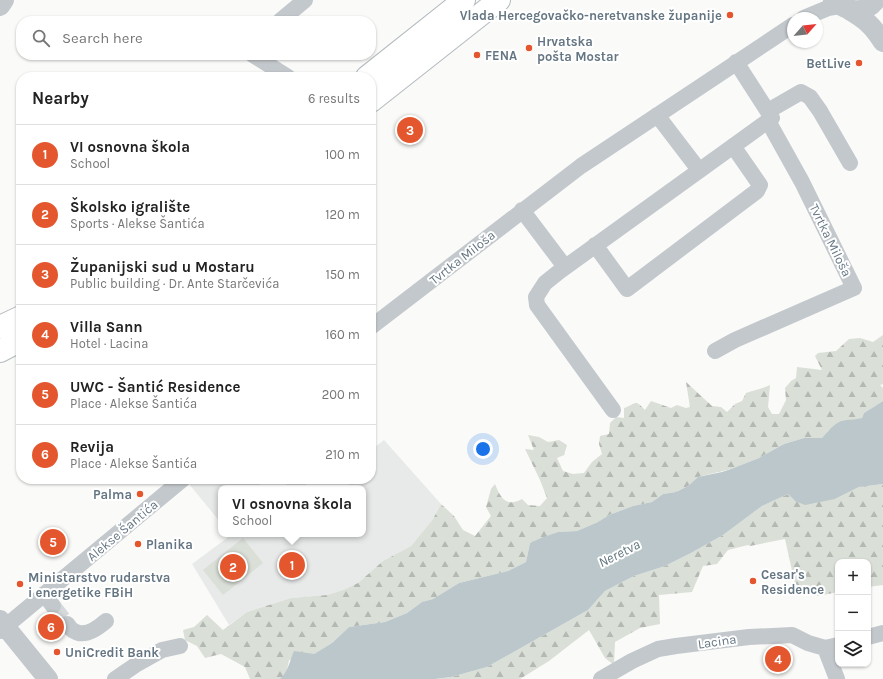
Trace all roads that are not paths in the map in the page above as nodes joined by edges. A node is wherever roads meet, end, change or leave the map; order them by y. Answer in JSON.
{"nodes":[{"id":1,"x":4,"y":0,"type":"edge"},
{"id":2,"x":305,"y":0,"type":"edge"},
{"id":3,"x":464,"y":0,"type":"edge"},
{"id":4,"x":499,"y":0,"type":"edge"},
{"id":5,"x":820,"y":0,"type":"edge"},
{"id":6,"x":876,"y":0,"type":"edge"},
{"id":7,"x":841,"y":5,"type":"edge"},
{"id":8,"x":0,"y":6,"type":"edge"},
{"id":9,"x":809,"y":12,"type":"edge"},
{"id":10,"x":818,"y":12,"type":"edge"},
{"id":11,"x":286,"y":16,"type":"edge"},
{"id":12,"x":787,"y":29,"type":"edge"},
{"id":13,"x":883,"y":42,"type":"edge"},
{"id":14,"x":261,"y":60,"type":"edge"},
{"id":15,"x":736,"y":62,"type":"junction"},
{"id":16,"x":280,"y":72,"type":"edge"},
{"id":17,"x":373,"y":72,"type":"edge"},
{"id":18,"x":376,"y":96,"type":"edge"},
{"id":19,"x":657,"y":114,"type":"junction"},
{"id":20,"x":768,"y":116,"type":"junction"},
{"id":21,"x":733,"y":146,"type":"junction"},
{"id":22,"x":850,"y":163,"type":"dead end"},
{"id":23,"x":699,"y":170,"type":"junction"},
{"id":24,"x":522,"y":210,"type":"junction"},
{"id":25,"x":595,"y":246,"type":"junction"},
{"id":26,"x":565,"y":267,"type":"junction"},
{"id":27,"x":16,"y":319,"type":"edge"},
{"id":28,"x":376,"y":323,"type":"edge"},
{"id":29,"x":0,"y":327,"type":"edge"},
{"id":30,"x":16,"y":343,"type":"edge"},
{"id":31,"x":0,"y":351,"type":"edge"},
{"id":32,"x":715,"y":351,"type":"dead end"},
{"id":33,"x":613,"y":410,"type":"dead end"},
{"id":34,"x":177,"y":484,"type":"edge"},
{"id":35,"x":106,"y":621,"type":"dead end"},
{"id":36,"x":67,"y":624,"type":"tunnel mouth"},
{"id":37,"x":2,"y":626,"type":"edge"},
{"id":38,"x":883,"y":633,"type":"edge"},
{"id":39,"x":871,"y":636,"type":"edge"},
{"id":40,"x":180,"y":646,"type":"dead end"},
{"id":41,"x":832,"y":647,"type":"edge"},
{"id":42,"x":620,"y":674,"type":"edge"},
{"id":43,"x":48,"y":679,"type":"edge"},
{"id":44,"x":115,"y":679,"type":"edge"},
{"id":45,"x":601,"y":679,"type":"edge"},
{"id":46,"x":837,"y":679,"type":"edge"}],
"edges":[{"from":1,"to":8,"type":"street"},
{"from":2,"to":11,"type":"street"},
{"from":3,"to":17,"type":"main road"},
{"from":4,"to":18,"type":"main road"},
{"from":5,"to":9,"type":"street"},
{"from":6,"to":7,"type":"street"},
{"from":7,"to":10,"type":"street"},
{"from":7,"to":13,"type":"street"},
{"from":12,"to":15,"type":"street","name":"Tvrtka Miloša"},
{"from":14,"to":16,"type":"street"},
{"from":15,"to":19,"type":"street","name":"Tvrtka Miloša"},
{"from":15,"to":20,"type":"street","name":"Tvrtka Miloša"},
{"from":19,"to":23,"type":"street"},
{"from":19,"to":24,"type":"street","name":"Tvrtka Miloša"},
{"from":20,"to":21,"type":"street"},
{"from":20,"to":22,"type":"street"},
{"from":20,"to":32,"type":"street","name":"Tvrtka Miloša"},
{"from":21,"to":23,"type":"street"},
{"from":21,"to":25,"type":"street"},
{"from":23,"to":25,"type":"street"},
{"from":24,"to":26,"type":"street"},
{"from":24,"to":28,"type":"street","name":"Tvrtka Miloša"},
{"from":25,"to":26,"type":"street"},
{"from":26,"to":33,"type":"street"},
{"from":27,"to":29,"type":"main road"},
{"from":30,"to":31,"type":"main road"},
{"from":34,"to":37,"type":"street","name":"Alekse Šantića"},
{"from":35,"to":36,"type":"street"},
{"from":37,"to":43,"type":"street"},
{"from":38,"to":39,"type":"street"},
{"from":40,"to":44,"type":"street"},
{"from":41,"to":42,"type":"street","name":"Lacina"},
{"from":41,"to":46,"type":"street"},
{"from":42,"to":45,"type":"street","name":"Lacina"}]}
